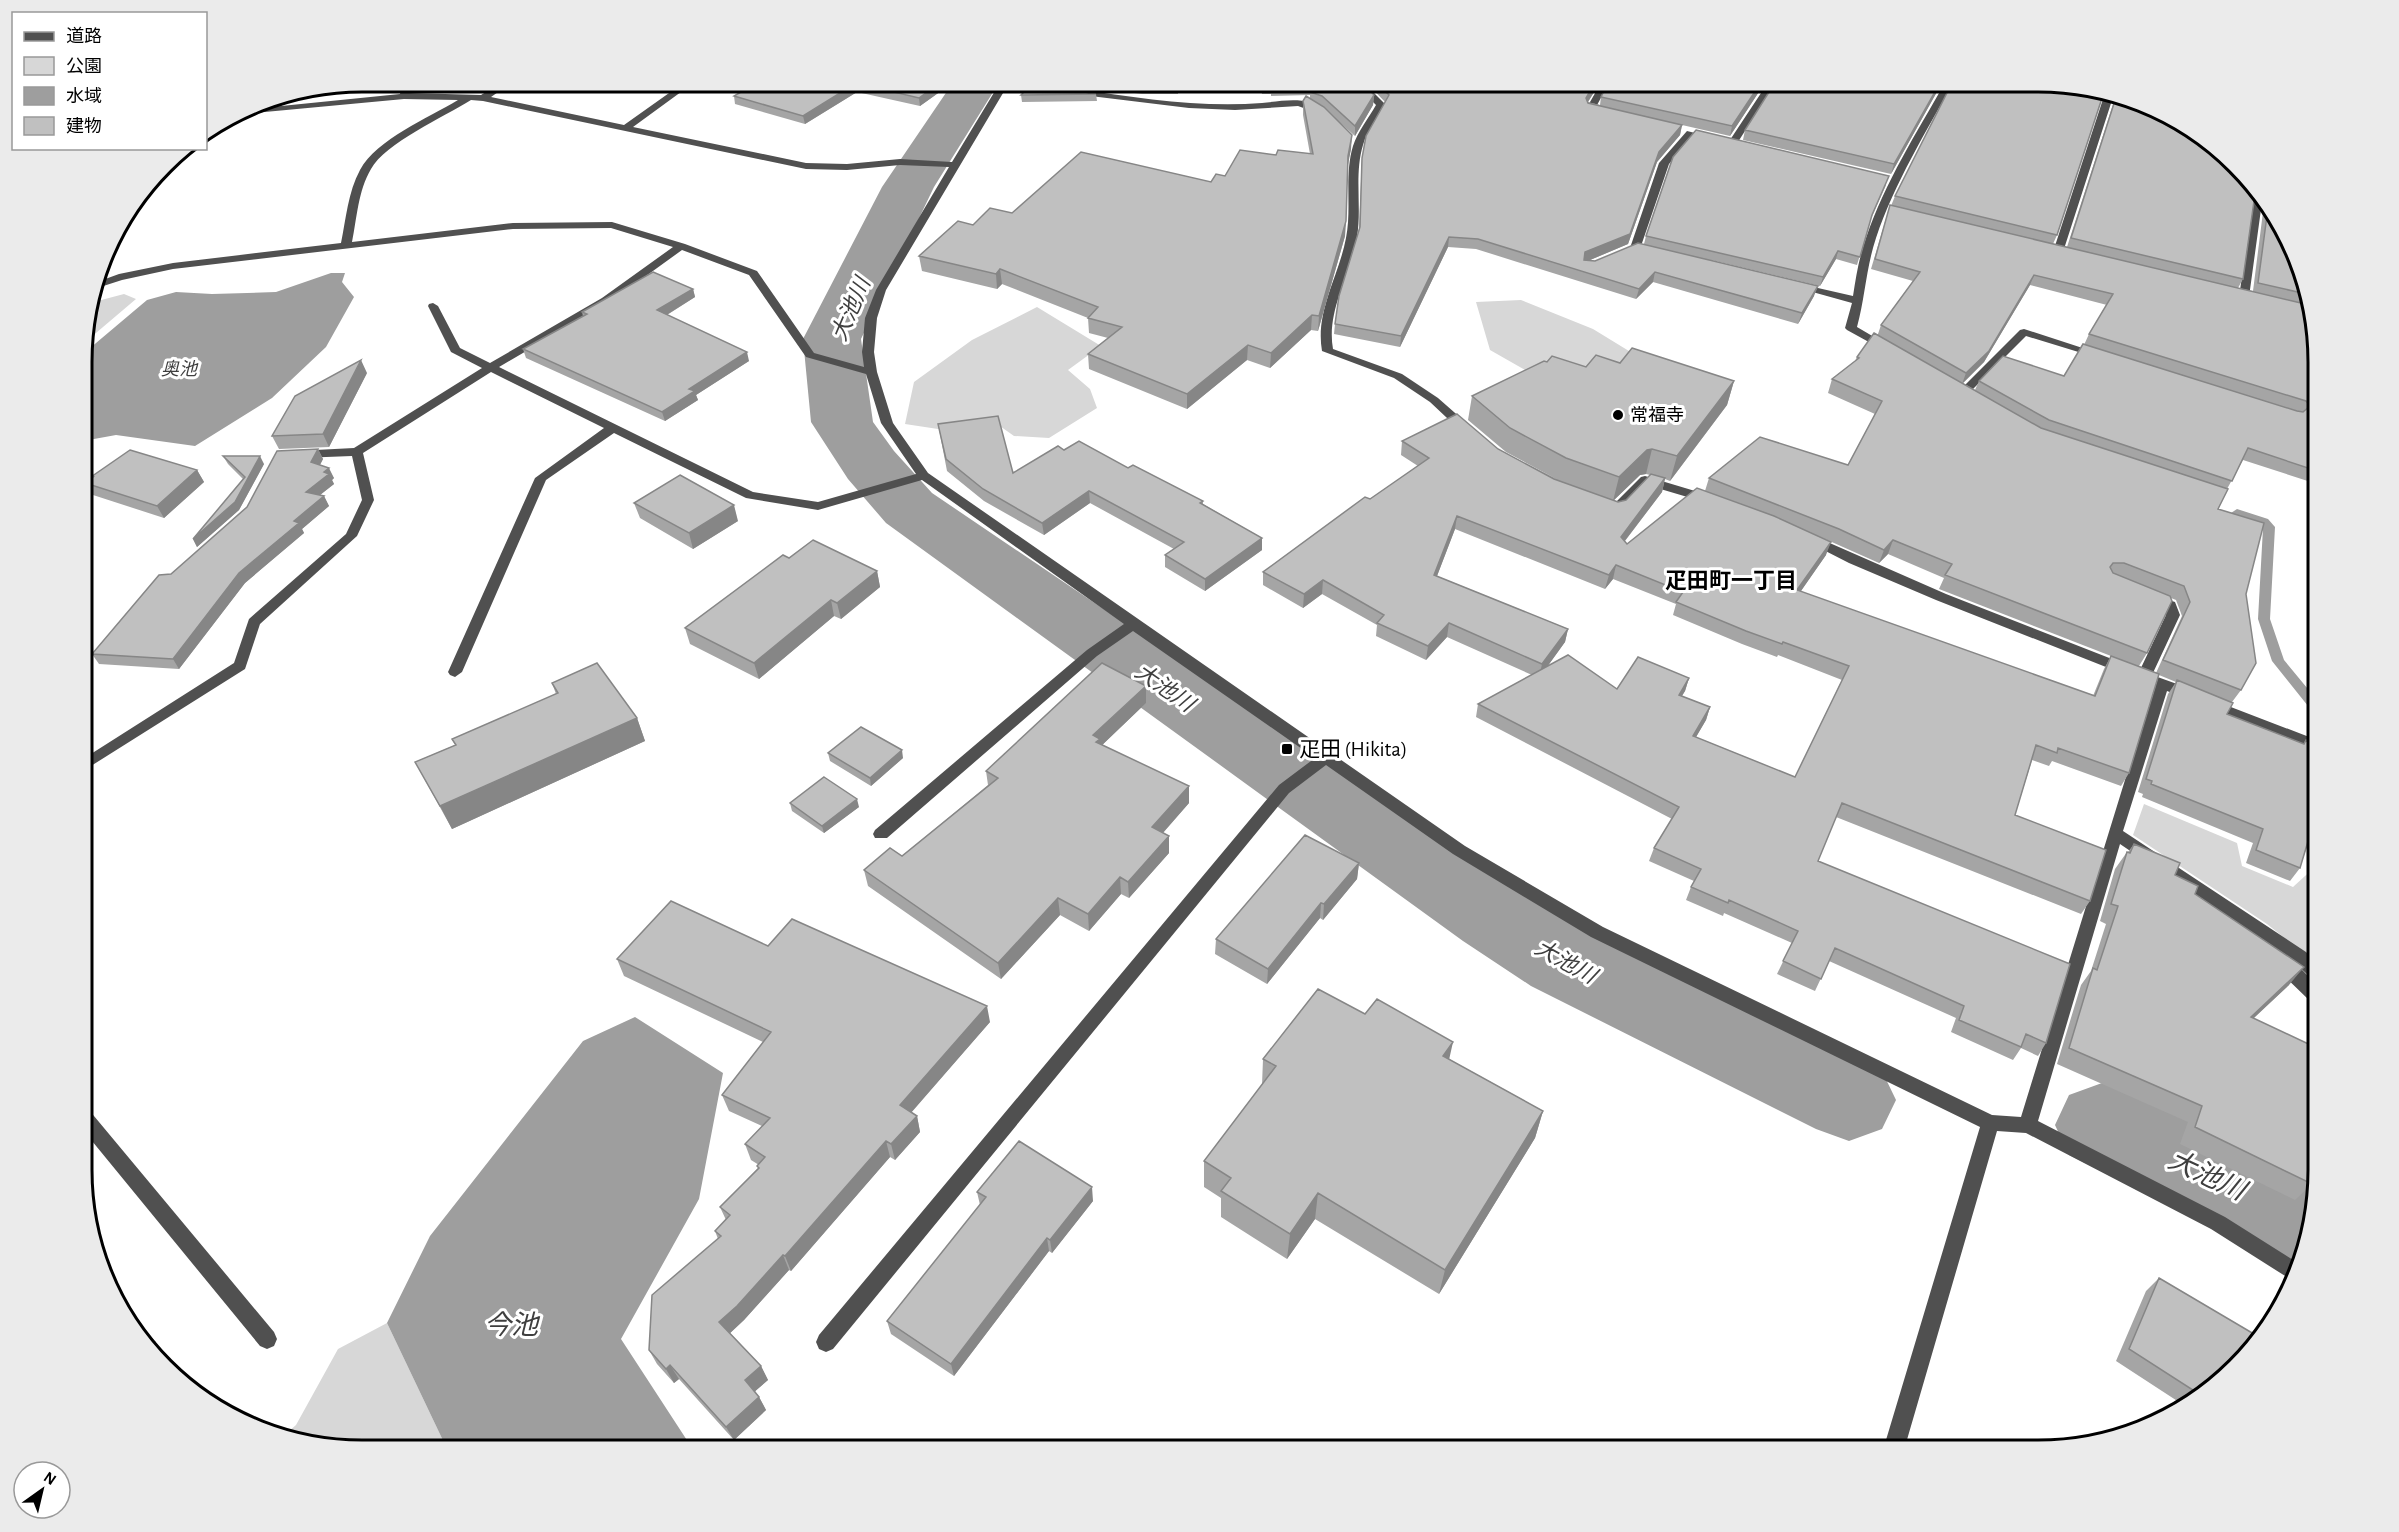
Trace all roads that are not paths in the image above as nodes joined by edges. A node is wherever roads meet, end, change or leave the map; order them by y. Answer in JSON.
{"nodes":[{"id":1,"x":405,"y":92,"type":"edge"},
{"id":2,"x":493,"y":92,"type":"edge"},
{"id":3,"x":676,"y":92,"type":"edge"},
{"id":4,"x":999,"y":92,"type":"edge"},
{"id":5,"x":1076,"y":92,"type":"edge"},
{"id":6,"x":1368,"y":92,"type":"edge"},
{"id":7,"x":1600,"y":92,"type":"edge"},
{"id":8,"x":1766,"y":92,"type":"edge"},
{"id":9,"x":1943,"y":92,"type":"edge"},
{"id":10,"x":404,"y":96,"type":"junction"},
{"id":11,"x":471,"y":97,"type":"junction"},
{"id":12,"x":483,"y":98,"type":"junction"},
{"id":13,"x":2107,"y":101,"type":"edge"},
{"id":14,"x":268,"y":109,"type":"edge"},
{"id":15,"x":1613,"y":114,"type":"edge"},
{"id":16,"x":1329,"y":120,"type":"edge"},
{"id":17,"x":624,"y":129,"type":"junction"},
{"id":18,"x":1690,"y":133,"type":"edge"},
{"id":19,"x":1723,"y":140,"type":"edge"},
{"id":20,"x":1733,"y":143,"type":"junction"},
{"id":21,"x":1745,"y":146,"type":"edge"},
{"id":22,"x":957,"y":165,"type":"junction"},
{"id":23,"x":2257,"y":204,"type":"edge"},
{"id":24,"x":346,"y":246,"type":"junction"},
{"id":25,"x":681,"y":246,"type":"junction"},
{"id":26,"x":1657,"y":253,"type":"edge"},
{"id":27,"x":2069,"y":255,"type":"edge"},
{"id":28,"x":104,"y":283,"type":"edge"},
{"id":29,"x":1780,"y":283,"type":"edge"},
{"id":30,"x":2232,"y":294,"type":"edge"},
{"id":31,"x":1859,"y":301,"type":"junction"},
{"id":32,"x":433,"y":306,"type":"dead end"},
{"id":33,"x":1902,"y":358,"type":"edge"},
{"id":34,"x":2114,"y":360,"type":"edge"},
{"id":35,"x":489,"y":368,"type":"junction"},
{"id":36,"x":871,"y":372,"type":"junction"},
{"id":37,"x":1962,"y":393,"type":"edge"},
{"id":38,"x":614,"y":427,"type":"junction"},
{"id":39,"x":1473,"y":435,"type":"edge"},
{"id":40,"x":357,"y":452,"type":"junction"},
{"id":41,"x":289,"y":455,"type":"edge"},
{"id":42,"x":924,"y":476,"type":"junction"},
{"id":43,"x":1596,"y":501,"type":"edge"},
{"id":44,"x":1726,"y":505,"type":"edge"},
{"id":45,"x":1803,"y":536,"type":"edge"},
{"id":46,"x":2140,"y":593,"type":"edge"},
{"id":47,"x":1128,"y":628,"type":"junction"},
{"id":48,"x":455,"y":672,"type":"dead end"},
{"id":49,"x":2144,"y":677,"type":"junction"},
{"id":50,"x":2162,"y":684,"type":"junction"},
{"id":51,"x":2308,"y":742,"type":"edge"},
{"id":52,"x":92,"y":760,"type":"edge"},
{"id":53,"x":1320,"y":761,"type":"junction"},
{"id":54,"x":2115,"y":833,"type":"junction"},
{"id":55,"x":881,"y":834,"type":"dead end"},
{"id":56,"x":2225,"y":908,"type":"junction"},
{"id":57,"x":2308,"y":965,"type":"edge"},
{"id":58,"x":2308,"y":987,"type":"edge"},
{"id":59,"x":1990,"y":1124,"type":"junction"},
{"id":60,"x":2028,"y":1125,"type":"junction"},
{"id":61,"x":92,"y":1127,"type":"edge"},
{"id":62,"x":2289,"y":1268,"type":"edge"},
{"id":63,"x":267,"y":1339,"type":"dead end"},
{"id":64,"x":826,"y":1342,"type":"dead end"},
{"id":65,"x":1896,"y":1440,"type":"edge"}],
"edges":[{"from":1,"to":10,"type":"street"},
{"from":2,"to":12,"type":"street"},
{"from":3,"to":17,"type":"street"},
{"from":4,"to":22,"type":"street"},
{"from":5,"to":16,"type":"street"},
{"from":6,"to":39,"type":"street"},
{"from":7,"to":15,"type":"street"},
{"from":8,"to":20,"type":"street"},
{"from":9,"to":31,"type":"street"},
{"from":10,"to":11,"type":"street"},
{"from":10,"to":14,"type":"street"},
{"from":11,"to":12,"type":"street"},
{"from":11,"to":24,"type":"street"},
{"from":12,"to":17,"type":"street"},
{"from":13,"to":27,"type":"street"},
{"from":17,"to":22,"type":"street"},
{"from":18,"to":26,"type":"street"},
{"from":19,"to":20,"type":"street"},
{"from":20,"to":21,"type":"street"},
{"from":22,"to":36,"type":"street"},
{"from":23,"to":30,"type":"street"},
{"from":24,"to":25,"type":"street"},
{"from":24,"to":28,"type":"street"},
{"from":25,"to":35,"type":"street"},
{"from":25,"to":36,"type":"street"},
{"from":29,"to":31,"type":"street"},
{"from":31,"to":33,"type":"street"},
{"from":32,"to":35,"type":"street"},
{"from":34,"to":37,"type":"street"},
{"from":35,"to":38,"type":"street"},
{"from":35,"to":40,"type":"street"},
{"from":36,"to":42,"type":"street"},
{"from":38,"to":42,"type":"street"},
{"from":38,"to":48,"type":"street"},
{"from":40,"to":41,"type":"street"},
{"from":40,"to":52,"type":"street"},
{"from":42,"to":47,"type":"street"},
{"from":43,"to":44,"type":"street"},
{"from":45,"to":49,"type":"street"},
{"from":46,"to":49,"type":"street"},
{"from":47,"to":53,"type":"street"},
{"from":47,"to":55,"type":"street"},
{"from":49,"to":50,"type":"street"},
{"from":50,"to":51,"type":"street"},
{"from":50,"to":54,"type":"street"},
{"from":53,"to":59,"type":"street"},
{"from":53,"to":64,"type":"street"},
{"from":54,"to":56,"type":"street"},
{"from":54,"to":60,"type":"street"},
{"from":56,"to":57,"type":"street"},
{"from":56,"to":58,"type":"street"},
{"from":59,"to":60,"type":"street"},
{"from":59,"to":65,"type":"street"},
{"from":60,"to":62,"type":"street"},
{"from":61,"to":63,"type":"street"}]}
